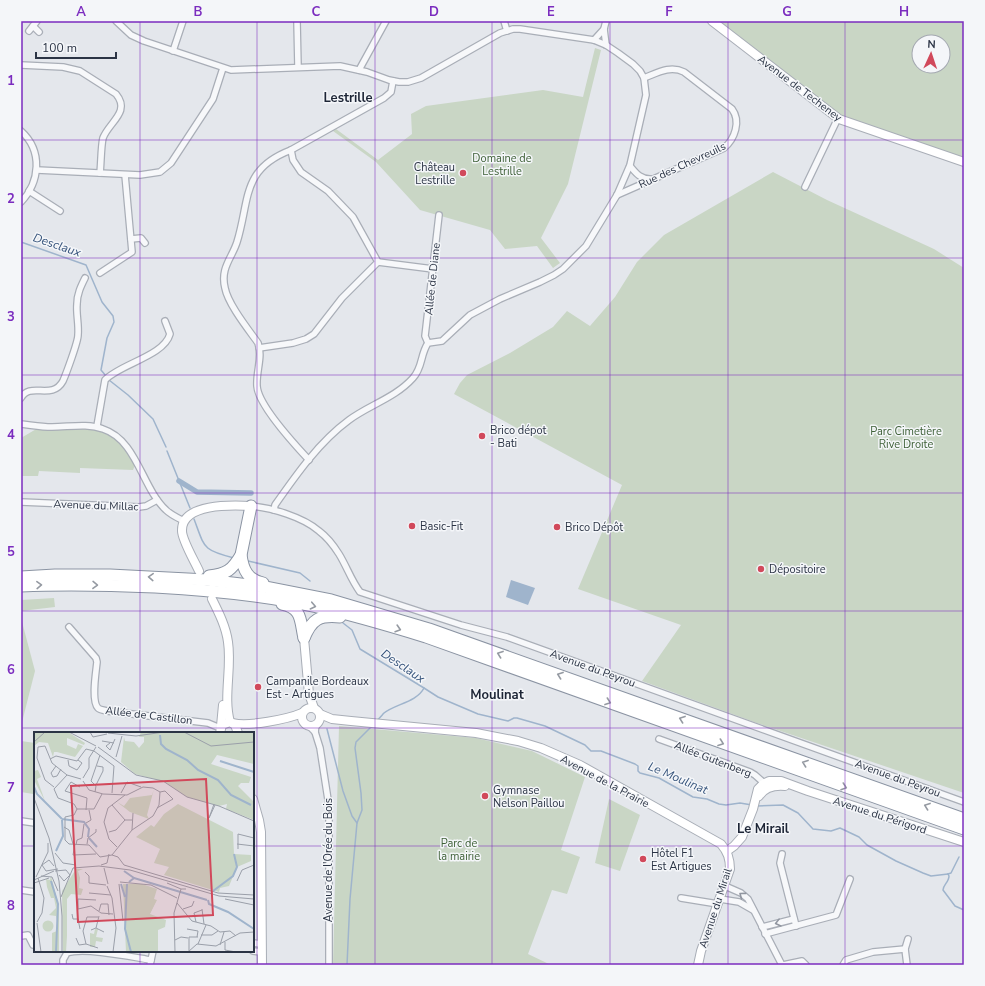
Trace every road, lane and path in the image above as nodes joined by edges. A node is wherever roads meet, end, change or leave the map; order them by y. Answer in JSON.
{"nodes":[{"id":1,"x":37,"y":21,"type":"edge"},
{"id":2,"x":116,"y":21,"type":"edge"},
{"id":3,"x":183,"y":21,"type":"edge"},
{"id":4,"x":297,"y":21,"type":"edge"},
{"id":5,"x":386,"y":21,"type":"edge"},
{"id":6,"x":504,"y":21,"type":"edge"},
{"id":7,"x":606,"y":21,"type":"edge"},
{"id":8,"x":712,"y":21,"type":"edge"},
{"id":9,"x":604,"y":29,"type":"junction"},
{"id":10,"x":507,"y":30,"type":"junction"},
{"id":11,"x":39,"y":32,"type":"dead end"},
{"id":12,"x":594,"y":40,"type":"junction"},
{"id":13,"x":606,"y":45,"type":"junction"},
{"id":14,"x":173,"y":51,"type":"junction"},
{"id":15,"x":21,"y":65,"type":"edge"},
{"id":16,"x":298,"y":67,"type":"junction"},
{"id":17,"x":223,"y":68,"type":"junction"},
{"id":18,"x":359,"y":70,"type":"junction"},
{"id":19,"x":644,"y":78,"type":"junction"},
{"id":20,"x":394,"y":81,"type":"junction"},
{"id":21,"x":838,"y":118,"type":"junction"},
{"id":22,"x":21,"y":131,"type":"edge"},
{"id":23,"x":291,"y":150,"type":"junction"},
{"id":24,"x":964,"y":162,"type":"edge"},
{"id":25,"x":630,"y":166,"type":"junction"},
{"id":26,"x":37,"y":170,"type":"junction"},
{"id":27,"x":100,"y":173,"type":"junction"},
{"id":28,"x":126,"y":175,"type":"junction"},
{"id":29,"x":652,"y":179,"type":"junction"},
{"id":30,"x":805,"y":187,"type":"dead end"},
{"id":31,"x":29,"y":191,"type":"junction"},
{"id":32,"x":617,"y":195,"type":"junction"},
{"id":33,"x":21,"y":202,"type":"edge"},
{"id":34,"x":60,"y":211,"type":"dead end"},
{"id":35,"x":439,"y":215,"type":"dead end"},
{"id":36,"x":131,"y":238,"type":"junction"},
{"id":37,"x":145,"y":243,"type":"dead end"},
{"id":38,"x":378,"y":262,"type":"junction"},
{"id":39,"x":433,"y":269,"type":"junction"},
{"id":40,"x":100,"y":273,"type":"dead end"},
{"id":41,"x":85,"y":278,"type":"dead end"},
{"id":42,"x":166,"y":321,"type":"dead end"},
{"id":43,"x":428,"y":343,"type":"junction"},
{"id":44,"x":260,"y":348,"type":"junction"},
{"id":45,"x":21,"y":398,"type":"edge"},
{"id":46,"x":21,"y":424,"type":"edge"},
{"id":47,"x":96,"y":426,"type":"junction"},
{"id":48,"x":309,"y":460,"type":"junction"},
{"id":49,"x":157,"y":500,"type":"junction"},
{"id":50,"x":21,"y":502,"type":"edge"},
{"id":51,"x":251,"y":506,"type":"junction"},
{"id":52,"x":274,"y":510,"type":"junction"},
{"id":53,"x":184,"y":521,"type":"junction"},
{"id":54,"x":241,"y":555,"type":"junction"},
{"id":55,"x":199,"y":571,"type":"dead end"},
{"id":56,"x":24,"y":576,"type":"edge"},
{"id":57,"x":190,"y":579,"type":"junction"},
{"id":58,"x":21,"y":586,"type":"edge"},
{"id":59,"x":205,"y":590,"type":"junction"},
{"id":60,"x":212,"y":599,"type":"dead end"},
{"id":61,"x":364,"y":609,"type":"junction"},
{"id":62,"x":370,"y":621,"type":"junction"},
{"id":63,"x":69,"y":627,"type":"dead end"},
{"id":64,"x":304,"y":638,"type":"junction"},
{"id":65,"x":228,"y":664,"type":"junction"},
{"id":66,"x":311,"y":719,"type":"junction"},
{"id":67,"x":232,"y":723,"type":"junction"},
{"id":68,"x":254,"y":724,"type":"junction"},
{"id":69,"x":220,"y":729,"type":"edge"},
{"id":70,"x":238,"y":732,"type":"edge"},
{"id":71,"x":240,"y":732,"type":"edge"},
{"id":72,"x":659,"y":739,"type":"dead end"},
{"id":73,"x":767,"y":785,"type":"junction"},
{"id":74,"x":964,"y":802,"type":"edge"},
{"id":75,"x":254,"y":804,"type":"edge"},
{"id":76,"x":964,"y":819,"type":"edge"},
{"id":77,"x":21,"y":821,"type":"edge"},
{"id":78,"x":34,"y":823,"type":"edge"},
{"id":79,"x":964,"y":829,"type":"edge"},
{"id":80,"x":964,"y":842,"type":"edge"},
{"id":81,"x":727,"y":851,"type":"junction"},
{"id":82,"x":782,"y":854,"type":"dead end"},
{"id":83,"x":850,"y":879,"type":"dead end"},
{"id":84,"x":725,"y":886,"type":"junction"},
{"id":85,"x":21,"y":890,"type":"edge"},
{"id":86,"x":34,"y":892,"type":"edge"},
{"id":87,"x":681,"y":898,"type":"dead end"},
{"id":88,"x":719,"y":901,"type":"junction"},
{"id":89,"x":753,"y":910,"type":"junction"},
{"id":90,"x":794,"y":919,"type":"junction"},
{"id":91,"x":796,"y":926,"type":"junction"},
{"id":92,"x":762,"y":927,"type":"junction"},
{"id":93,"x":765,"y":934,"type":"junction"},
{"id":94,"x":21,"y":936,"type":"edge"},
{"id":95,"x":908,"y":939,"type":"dead end"},
{"id":96,"x":34,"y":945,"type":"edge"},
{"id":97,"x":257,"y":947,"type":"edge"},
{"id":98,"x":905,"y":949,"type":"junction"},
{"id":99,"x":65,"y":952,"type":"edge"},
{"id":100,"x":86,"y":952,"type":"edge"},
{"id":101,"x":153,"y":952,"type":"edge"},
{"id":102,"x":150,"y":962,"type":"edge"},
{"id":103,"x":63,"y":965,"type":"edge"},
{"id":104,"x":262,"y":965,"type":"edge"},
{"id":105,"x":329,"y":965,"type":"edge"},
{"id":106,"x":698,"y":965,"type":"edge"},
{"id":107,"x":783,"y":965,"type":"edge"},
{"id":108,"x":806,"y":965,"type":"edge"},
{"id":109,"x":843,"y":965,"type":"edge"},
{"id":110,"x":907,"y":965,"type":"edge"}],
"edges":[{"from":1,"to":11,"type":"street"},
{"from":2,"to":14,"type":"street"},
{"from":3,"to":14,"type":"street"},
{"from":4,"to":16,"type":"street"},
{"from":5,"to":18,"type":"street"},
{"from":6,"to":10,"type":"street"},
{"from":7,"to":9,"type":"street"},
{"from":8,"to":21,"type":"street","name":"Avenue de Techeney"},
{"from":9,"to":12,"type":"street"},
{"from":9,"to":13,"type":"street"},
{"from":10,"to":12,"type":"street"},
{"from":10,"to":20,"type":"street"},
{"from":12,"to":13,"type":"street"},
{"from":13,"to":19,"type":"street"},
{"from":14,"to":17,"type":"street"},
{"from":15,"to":27,"type":"street"},
{"from":16,"to":17,"type":"street"},
{"from":16,"to":18,"type":"street"},
{"from":17,"to":28,"type":"street"},
{"from":18,"to":20,"type":"street"},
{"from":19,"to":25,"type":"street"},
{"from":19,"to":29,"type":"street","name":"Rue des Chevreuils"},
{"from":20,"to":23,"type":"street"},
{"from":21,"to":24,"type":"street","name":"Avenue de Techeney"},
{"from":21,"to":30,"type":"street"},
{"from":22,"to":26,"type":"street"},
{"from":23,"to":38,"type":"street"},
{"from":23,"to":44,"type":"street"},
{"from":25,"to":29,"type":"street"},
{"from":25,"to":32,"type":"street"},
{"from":26,"to":27,"type":"street"},
{"from":26,"to":31,"type":"street"},
{"from":27,"to":28,"type":"street"},
{"from":28,"to":36,"type":"street"},
{"from":29,"to":32,"type":"street","name":"Rue des Chevreuils"},
{"from":31,"to":33,"type":"street"},
{"from":31,"to":34,"type":"street"},
{"from":32,"to":43,"type":"street"},
{"from":35,"to":39,"type":"street","name":"Allée de Diane"},
{"from":36,"to":37,"type":"street"},
{"from":36,"to":40,"type":"street"},
{"from":38,"to":39,"type":"street"},
{"from":38,"to":44,"type":"street"},
{"from":39,"to":43,"type":"street","name":"Allée de Diane"},
{"from":41,"to":45,"type":"street"},
{"from":42,"to":47,"type":"street"},
{"from":43,"to":48,"type":"street"},
{"from":44,"to":48,"type":"street"},
{"from":46,"to":47,"type":"street"},
{"from":47,"to":49,"type":"street"},
{"from":48,"to":52,"type":"street"},
{"from":49,"to":50,"type":"street","name":"Avenue du Millac"},
{"from":49,"to":53,"type":"street"},
{"from":51,"to":52,"type":"street","name":"Avenue du Peyrou"},
{"from":51,"to":53,"type":"street"},
{"from":51,"to":54,"type":"highway"},
{"from":52,"to":74,"type":"street","name":"Avenue du Peyrou"},
{"from":53,"to":55,"type":"street"},
{"from":54,"to":57,"type":"highway"},
{"from":54,"to":61,"type":"highway"},
{"from":57,"to":56,"type":"highway","one_way":true},
{"from":57,"to":61,"type":"highway"},
{"from":58,"to":59,"type":"highway","one_way":true},
{"from":59,"to":62,"type":"highway","one_way":true},
{"from":59,"to":64,"type":"highway"},
{"from":60,"to":65,"type":"street"},
{"from":76,"to":61,"type":"highway","one_way":true},
{"from":62,"to":64,"type":"highway"},
{"from":62,"to":79,"type":"highway","one_way":true},
{"from":63,"to":69,"type":"street","name":"Allée de Castillon"},
{"from":64,"to":66,"type":"street"},
{"from":65,"to":67,"type":"street"},
{"from":65,"to":69,"type":"street"},
{"from":66,"to":68,"type":"street"},
{"from":66,"to":81,"type":"street","name":"Avenue de la Prairie"},
{"from":66,"to":105,"type":"street","name":"Avenue de l'Orée du Bois"},
{"from":67,"to":68,"type":"street"},
{"from":67,"to":69,"type":"street"},
{"from":67,"to":70,"type":"street"},
{"from":68,"to":71,"type":"street"},
{"from":72,"to":73,"type":"street","name":"Allée Gutenberg"},
{"from":73,"to":80,"type":"street","name":"Avenue du Périgord"},
{"from":73,"to":81,"type":"street"},
{"from":75,"to":97,"type":"street"},
{"from":77,"to":78,"type":"street"},
{"from":81,"to":84,"type":"street","name":"Avenue du Mirail"},
{"from":82,"to":90,"type":"street"},
{"from":83,"to":91,"type":"street"},
{"from":84,"to":88,"type":"street","name":"Avenue du Mirail"},
{"from":89,"to":84,"type":"street","one_way":true},
{"from":85,"to":86,"type":"street"},
{"from":87,"to":88,"type":"street"},
{"from":88,"to":89,"type":"street"},
{"from":88,"to":106,"type":"street","name":"Avenue du Mirail"},
{"from":89,"to":92,"type":"street"},
{"from":90,"to":91,"type":"street"},
{"from":90,"to":92,"type":"street","one_way":true},
{"from":91,"to":93,"type":"street"},
{"from":92,"to":93,"type":"street"},
{"from":93,"to":107,"type":"street"},
{"from":94,"to":96,"type":"street"},
{"from":95,"to":98,"type":"street"},
{"from":97,"to":104,"type":"street"},
{"from":98,"to":109,"type":"street"},
{"from":98,"to":110,"type":"street"},
{"from":99,"to":103,"type":"street"},
{"from":100,"to":102,"type":"street"},
{"from":101,"to":102,"type":"street"},
{"from":107,"to":108,"type":"street"}]}
